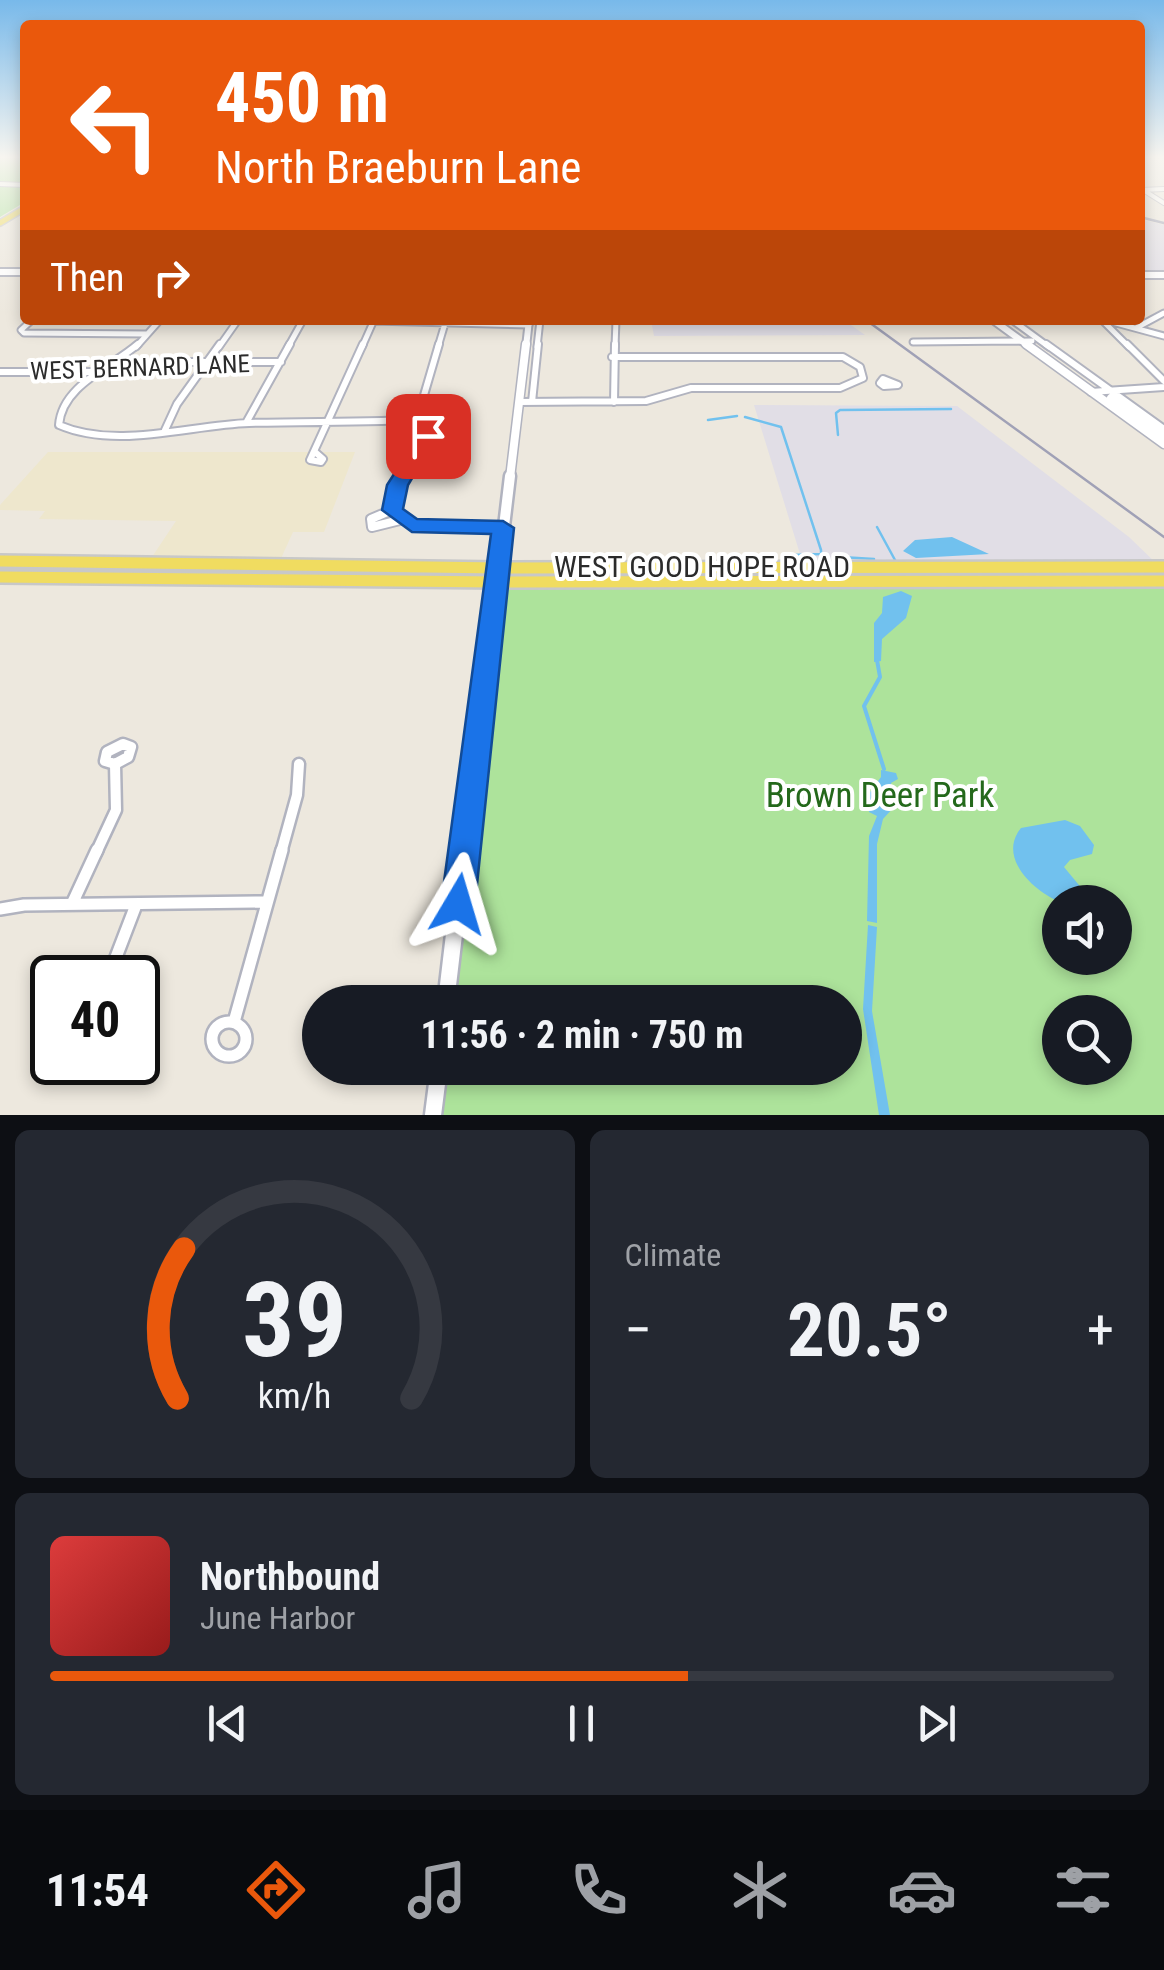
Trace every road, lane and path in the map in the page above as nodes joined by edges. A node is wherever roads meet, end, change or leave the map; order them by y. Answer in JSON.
{"nodes":[{"id":1,"x":27,"y":325,"type":"edge"},
{"id":2,"x":155,"y":325,"type":"edge"},
{"id":3,"x":234,"y":325,"type":"edge"},
{"id":4,"x":300,"y":325,"type":"edge"},
{"id":5,"x":372,"y":325,"type":"edge"},
{"id":6,"x":444,"y":325,"type":"edge"},
{"id":7,"x":529,"y":325,"type":"edge"},
{"id":8,"x":539,"y":325,"type":"edge"},
{"id":9,"x":616,"y":325,"type":"edge"},
{"id":10,"x":1001,"y":325,"type":"edge"},
{"id":11,"x":1009,"y":325,"type":"edge"},
{"id":12,"x":1018,"y":325,"type":"edge"},
{"id":13,"x":1108,"y":325,"type":"edge"},
{"id":14,"x":1124,"y":325,"type":"edge"},
{"id":15,"x":1141,"y":325,"type":"edge"},
{"id":16,"x":1136,"y":328,"type":"junction"},
{"id":17,"x":147,"y":334,"type":"junction"},
{"id":18,"x":1164,"y":336,"type":"edge"},
{"id":19,"x":1027,"y":341,"type":"junction"},
{"id":20,"x":913,"y":342,"type":"dead end"},
{"id":21,"x":524,"y":357,"type":"junction"},
{"id":22,"x":536,"y":357,"type":"junction"},
{"id":23,"x":612,"y":357,"type":"junction"},
{"id":24,"x":207,"y":362,"type":"junction"},
{"id":25,"x":281,"y":362,"type":"junction"},
{"id":26,"x":0,"y":372,"type":"edge"},
{"id":27,"x":96,"y":372,"type":"junction"},
{"id":28,"x":864,"y":378,"type":"junction"},
{"id":29,"x":880,"y":381,"type":"dead end"},
{"id":30,"x":1164,"y":384,"type":"edge"},
{"id":31,"x":1100,"y":391,"type":"junction"},
{"id":32,"x":519,"y":402,"type":"junction"},
{"id":33,"x":532,"y":402,"type":"junction"},
{"id":34,"x":614,"y":402,"type":"junction"},
{"id":35,"x":426,"y":419,"type":"junction"},
{"id":36,"x":246,"y":422,"type":"junction"},
{"id":37,"x":328,"y":423,"type":"junction"},
{"id":38,"x":165,"y":430,"type":"junction"},
{"id":39,"x":1164,"y":432,"type":"edge"},
{"id":40,"x":1164,"y":444,"type":"edge"},
{"id":41,"x":315,"y":452,"type":"dead end"},
{"id":42,"x":392,"y":510,"type":"junction"},
{"id":43,"x":400,"y":520,"type":"junction"},
{"id":44,"x":503,"y":528,"type":"junction"},
{"id":45,"x":2,"y":561,"type":"edge"},
{"id":46,"x":1164,"y":567,"type":"edge"},
{"id":47,"x":497,"y":575,"type":"junction"},
{"id":48,"x":0,"y":577,"type":"edge"},
{"id":49,"x":1164,"y":581,"type":"edge"},
{"id":50,"x":116,"y":764,"type":"dead end"},
{"id":51,"x":299,"y":764,"type":"dead end"},
{"id":52,"x":264,"y":902,"type":"junction"},
{"id":53,"x":72,"y":904,"type":"junction"},
{"id":54,"x":136,"y":904,"type":"junction"},
{"id":55,"x":0,"y":909,"type":"edge"},
{"id":56,"x":117,"y":955,"type":"edge"},
{"id":57,"x":448,"y":985,"type":"edge"},
{"id":58,"x":234,"y":1022,"type":"dead end"},
{"id":59,"x":437,"y":1085,"type":"edge"},
{"id":60,"x":433,"y":1115,"type":"edge"}],
"edges":[{"from":1,"to":17,"type":"street"},
{"from":2,"to":17,"type":"street"},
{"from":3,"to":24,"type":"street"},
{"from":4,"to":25,"type":"street"},
{"from":5,"to":37,"type":"street"},
{"from":6,"to":35,"type":"street"},
{"from":7,"to":21,"type":"street"},
{"from":8,"to":22,"type":"street"},
{"from":9,"to":23,"type":"street"},
{"from":10,"to":19,"type":"street"},
{"from":11,"to":19,"type":"street"},
{"from":12,"to":31,"type":"street"},
{"from":13,"to":30,"type":"street"},
{"from":14,"to":16,"type":"street"},
{"from":15,"to":16,"type":"street"},
{"from":16,"to":18,"type":"street"},
{"from":17,"to":27,"type":"street"},
{"from":19,"to":20,"type":"street"},
{"from":19,"to":31,"type":"street"},
{"from":21,"to":22,"type":"street"},
{"from":21,"to":32,"type":"street"},
{"from":22,"to":33,"type":"street"},
{"from":23,"to":28,"type":"street"},
{"from":23,"to":34,"type":"street"},
{"from":24,"to":25,"type":"street","name":"WEST BERNARD LANE"},
{"from":24,"to":27,"type":"street","name":"WEST BERNARD LANE"},
{"from":24,"to":38,"type":"street"},
{"from":25,"to":36,"type":"street"},
{"from":26,"to":27,"type":"street","name":"WEST BERNARD LANE"},
{"from":27,"to":38,"type":"street"},
{"from":28,"to":29,"type":"street"},
{"from":28,"to":34,"type":"street"},
{"from":30,"to":31,"type":"street"},
{"from":31,"to":39,"type":"street"},
{"from":31,"to":40,"type":"street"},
{"from":32,"to":33,"type":"street"},
{"from":32,"to":44,"type":"street"},
{"from":33,"to":34,"type":"street"},
{"from":35,"to":37,"type":"street"},
{"from":35,"to":42,"type":"street"},
{"from":36,"to":37,"type":"street"},
{"from":36,"to":38,"type":"street"},
{"from":37,"to":41,"type":"street"},
{"from":42,"to":43,"type":"street"},
{"from":42,"to":43,"type":"street"},
{"from":43,"to":44,"type":"street"},
{"from":44,"to":47,"type":"street"},
{"from":45,"to":47,"type":"main road","name":"WEST GOOD HOPE ROAD"},
{"from":46,"to":47,"type":"main road","name":"WEST GOOD HOPE ROAD"},
{"from":47,"to":48,"type":"main road","name":"WEST GOOD HOPE ROAD"},
{"from":47,"to":49,"type":"main road","name":"WEST GOOD HOPE ROAD"},
{"from":47,"to":57,"type":"street"},
{"from":50,"to":53,"type":"street"},
{"from":51,"to":52,"type":"street"},
{"from":52,"to":54,"type":"street"},
{"from":52,"to":58,"type":"street"},
{"from":53,"to":54,"type":"street"},
{"from":53,"to":55,"type":"street"},
{"from":54,"to":56,"type":"street"},
{"from":59,"to":60,"type":"street"}]}
